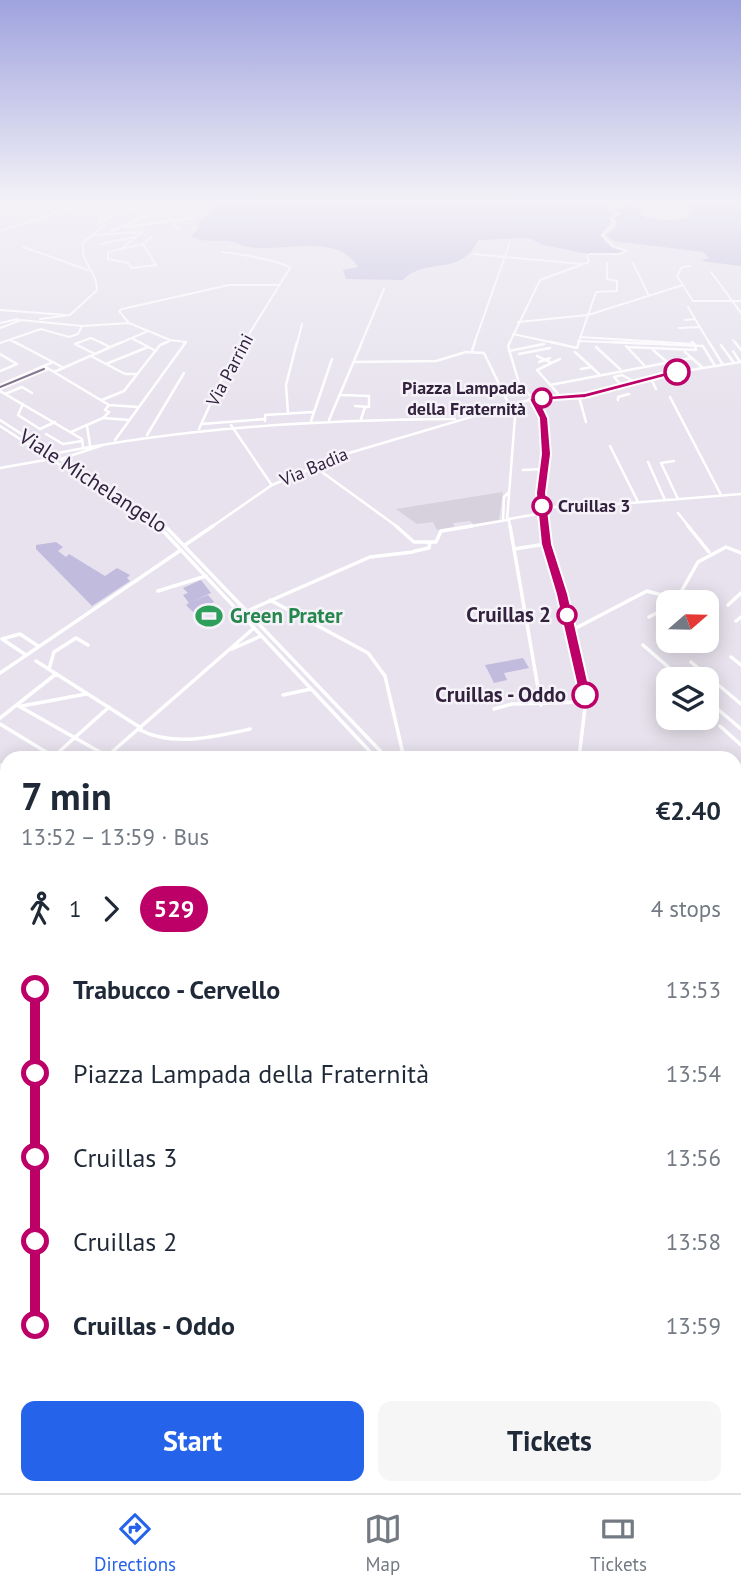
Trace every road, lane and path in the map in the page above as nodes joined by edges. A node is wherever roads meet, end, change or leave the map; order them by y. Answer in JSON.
{"nodes":[{"id":1,"x":711,"y":272,"type":"dead end"},
{"id":2,"x":92,"y":273,"type":"edge"},
{"id":3,"x":287,"y":273,"type":"edge"},
{"id":4,"x":499,"y":273,"type":"edge"},
{"id":5,"x":562,"y":273,"type":"edge"},
{"id":6,"x":607,"y":273,"type":"edge"},
{"id":7,"x":638,"y":273,"type":"edge"},
{"id":8,"x":679,"y":273,"type":"edge"},
{"id":9,"x":279,"y":285,"type":"junction"},
{"id":10,"x":682,"y":285,"type":"junction"},
{"id":11,"x":384,"y":289,"type":"dead end"},
{"id":12,"x":649,"y":296,"type":"junction"},
{"id":13,"x":733,"y":301,"type":"junction"},
{"id":14,"x":741,"y":301,"type":"edge"},
{"id":15,"x":688,"y":307,"type":"dead end"},
{"id":16,"x":0,"y":310,"type":"edge"},
{"id":17,"x":10,"y":311,"type":"junction"},
{"id":18,"x":741,"y":313,"type":"edge"},
{"id":19,"x":72,"y":314,"type":"junction"},
{"id":20,"x":588,"y":315,"type":"junction"},
{"id":21,"x":695,"y":319,"type":"junction"},
{"id":22,"x":685,"y":320,"type":"dead end"},
{"id":23,"x":10,"y":321,"type":"junction"},
{"id":24,"x":27,"y":321,"type":"junction"},
{"id":25,"x":42,"y":322,"type":"junction"},
{"id":26,"x":518,"y":322,"type":"junction"},
{"id":27,"x":0,"y":323,"type":"edge"},
{"id":28,"x":129,"y":323,"type":"junction"},
{"id":29,"x":302,"y":324,"type":"dead end"},
{"id":30,"x":82,"y":326,"type":"junction"},
{"id":31,"x":35,"y":327,"type":"junction"},
{"id":32,"x":700,"y":327,"type":"junction"},
{"id":33,"x":0,"y":328,"type":"edge"},
{"id":34,"x":679,"y":328,"type":"dead end"},
{"id":35,"x":149,"y":331,"type":"junction"},
{"id":36,"x":513,"y":334,"type":"junction"},
{"id":37,"x":132,"y":338,"type":"junction"},
{"id":38,"x":579,"y":339,"type":"junction"},
{"id":39,"x":10,"y":340,"type":"junction"},
{"id":40,"x":733,"y":340,"type":"dead end"},
{"id":41,"x":172,"y":341,"type":"junction"},
{"id":42,"x":0,"y":343,"type":"edge"},
{"id":43,"x":544,"y":344,"type":"dead end"},
{"id":44,"x":626,"y":344,"type":"junction"},
{"id":45,"x":721,"y":345,"type":"dead end"},
{"id":46,"x":534,"y":346,"type":"junction"},
{"id":47,"x":696,"y":346,"type":"junction"},
{"id":48,"x":111,"y":347,"type":"junction"},
{"id":49,"x":596,"y":347,"type":"dead end"},
{"id":50,"x":551,"y":348,"type":"dead end"},
{"id":51,"x":152,"y":349,"type":"junction"},
{"id":52,"x":517,"y":349,"type":"junction"},
{"id":53,"x":538,"y":350,"type":"junction"},
{"id":54,"x":653,"y":350,"type":"dead end"},
{"id":55,"x":741,"y":350,"type":"edge"},
{"id":56,"x":472,"y":351,"type":"junction"},
{"id":57,"x":509,"y":351,"type":"junction"},
{"id":58,"x":733,"y":351,"type":"dead end"},
{"id":59,"x":575,"y":352,"type":"dead end"},
{"id":60,"x":685,"y":352,"type":"dead end"},
{"id":61,"x":0,"y":354,"type":"edge"},
{"id":62,"x":95,"y":354,"type":"junction"},
{"id":63,"x":519,"y":354,"type":"junction"},
{"id":64,"x":91,"y":356,"type":"junction"},
{"id":65,"x":537,"y":356,"type":"dead end"},
{"id":66,"x":550,"y":358,"type":"dead end"},
{"id":67,"x":692,"y":358,"type":"junction"},
{"id":68,"x":332,"y":359,"type":"dead end"},
{"id":69,"x":560,"y":359,"type":"dead end"},
{"id":70,"x":522,"y":360,"type":"dead end"},
{"id":71,"x":545,"y":360,"type":"junction"},
{"id":72,"x":54,"y":362,"type":"junction"},
{"id":73,"x":354,"y":362,"type":"junction"},
{"id":74,"x":539,"y":362,"type":"dead end"},
{"id":75,"x":667,"y":362,"type":"junction"},
{"id":76,"x":741,"y":362,"type":"edge"},
{"id":77,"x":552,"y":363,"type":"junction"},
{"id":78,"x":734,"y":363,"type":"junction"},
{"id":79,"x":106,"y":364,"type":"junction"},
{"id":80,"x":644,"y":365,"type":"junction"},
{"id":81,"x":719,"y":366,"type":"junction"},
{"id":82,"x":46,"y":367,"type":"junction"},
{"id":83,"x":592,"y":367,"type":"junction"},
{"id":84,"x":64,"y":368,"type":"junction"},
{"id":85,"x":703,"y":368,"type":"junction"},
{"id":86,"x":581,"y":369,"type":"dead end"},
{"id":87,"x":0,"y":370,"type":"edge"},
{"id":88,"x":621,"y":370,"type":"junction"},
{"id":89,"x":723,"y":371,"type":"dead end"},
{"id":90,"x":54,"y":372,"type":"junction"},
{"id":91,"x":184,"y":373,"type":"dead end"},
{"id":92,"x":137,"y":374,"type":"junction"},
{"id":93,"x":599,"y":374,"type":"junction"},
{"id":94,"x":650,"y":377,"type":"junction"},
{"id":95,"x":635,"y":382,"type":"junction"},
{"id":96,"x":550,"y":385,"type":"junction"},
{"id":97,"x":624,"y":386,"type":"junction"},
{"id":98,"x":0,"y":388,"type":"edge"},
{"id":99,"x":613,"y":389,"type":"junction"},
{"id":100,"x":656,"y":389,"type":"dead end"},
{"id":101,"x":32,"y":393,"type":"dead end"},
{"id":102,"x":5,"y":394,"type":"junction"},
{"id":103,"x":340,"y":395,"type":"junction"},
{"id":104,"x":530,"y":396,"type":"junction"},
{"id":105,"x":620,"y":396,"type":"junction"},
{"id":106,"x":561,"y":397,"type":"junction"},
{"id":107,"x":579,"y":397,"type":"junction"},
{"id":108,"x":670,"y":397,"type":"dead end"},
{"id":109,"x":544,"y":398,"type":"junction"},
{"id":110,"x":534,"y":399,"type":"junction"},
{"id":111,"x":618,"y":400,"type":"dead end"},
{"id":112,"x":102,"y":401,"type":"junction"},
{"id":113,"x":23,"y":404,"type":"junction"},
{"id":114,"x":109,"y":405,"type":"junction"},
{"id":115,"x":508,"y":405,"type":"junction"},
{"id":116,"x":355,"y":406,"type":"dead end"},
{"id":117,"x":138,"y":407,"type":"junction"},
{"id":118,"x":365,"y":407,"type":"junction"},
{"id":119,"x":313,"y":412,"type":"junction"},
{"id":120,"x":288,"y":413,"type":"junction"},
{"id":121,"x":103,"y":418,"type":"junction"},
{"id":122,"x":360,"y":419,"type":"junction"},
{"id":123,"x":457,"y":419,"type":"junction"},
{"id":124,"x":129,"y":420,"type":"junction"},
{"id":125,"x":0,"y":421,"type":"edge"},
{"id":126,"x":265,"y":421,"type":"junction"},
{"id":127,"x":311,"y":421,"type":"junction"},
{"id":128,"x":329,"y":421,"type":"junction"},
{"id":129,"x":55,"y":422,"type":"junction"},
{"id":130,"x":586,"y":422,"type":"dead end"},
{"id":131,"x":202,"y":424,"type":"junction"},
{"id":132,"x":231,"y":425,"type":"junction"},
{"id":133,"x":0,"y":426,"type":"edge"},
{"id":134,"x":86,"y":426,"type":"junction"},
{"id":135,"x":199,"y":429,"type":"junction"},
{"id":136,"x":71,"y":432,"type":"junction"},
{"id":137,"x":46,"y":433,"type":"dead end"},
{"id":138,"x":146,"y":435,"type":"junction"},
{"id":139,"x":115,"y":440,"type":"junction"},
{"id":140,"x":82,"y":441,"type":"junction"},
{"id":141,"x":90,"y":445,"type":"junction"},
{"id":142,"x":610,"y":446,"type":"dead end"},
{"id":143,"x":83,"y":447,"type":"junction"},
{"id":144,"x":52,"y":457,"type":"junction"},
{"id":145,"x":61,"y":459,"type":"junction"},
{"id":146,"x":674,"y":461,"type":"dead end"},
{"id":147,"x":648,"y":462,"type":"dead end"},
{"id":148,"x":315,"y":467,"type":"junction"},
{"id":149,"x":0,"y":468,"type":"edge"},
{"id":150,"x":544,"y":469,"type":"junction"},
{"id":151,"x":523,"y":470,"type":"dead end"},
{"id":152,"x":99,"y":483,"type":"junction"},
{"id":153,"x":272,"y":485,"type":"junction"},
{"id":154,"x":93,"y":486,"type":"junction"},
{"id":155,"x":741,"y":494,"type":"edge"},
{"id":156,"x":722,"y":495,"type":"junction"},
{"id":157,"x":678,"y":499,"type":"junction"},
{"id":158,"x":665,"y":500,"type":"junction"},
{"id":159,"x":638,"y":502,"type":"junction"},
{"id":160,"x":545,"y":507,"type":"junction"},
{"id":161,"x":543,"y":513,"type":"junction"},
{"id":162,"x":678,"y":513,"type":"dead end"},
{"id":163,"x":506,"y":520,"type":"junction"},
{"id":164,"x":430,"y":542,"type":"junction"},
{"id":165,"x":547,"y":544,"type":"junction"},
{"id":166,"x":185,"y":545,"type":"junction"},
{"id":167,"x":514,"y":549,"type":"junction"},
{"id":168,"x":181,"y":550,"type":"junction"},
{"id":169,"x":710,"y":553,"type":"junction"},
{"id":170,"x":741,"y":553,"type":"edge"},
{"id":171,"x":206,"y":576,"type":"junction"},
{"id":172,"x":684,"y":590,"type":"edge"},
{"id":173,"x":158,"y":591,"type":"dead end"},
{"id":174,"x":230,"y":592,"type":"junction"},
{"id":175,"x":741,"y":593,"type":"edge"},
{"id":176,"x":224,"y":595,"type":"junction"},
{"id":177,"x":656,"y":595,"type":"edge"},
{"id":178,"x":270,"y":600,"type":"junction"},
{"id":179,"x":728,"y":605,"type":"dead end"},
{"id":180,"x":247,"y":611,"type":"junction"},
{"id":181,"x":656,"y":613,"type":"edge"},
{"id":182,"x":649,"y":617,"type":"dead end"},
{"id":183,"x":741,"y":617,"type":"edge"},
{"id":184,"x":736,"y":621,"type":"dead end"},
{"id":185,"x":254,"y":628,"type":"junction"},
{"id":186,"x":569,"y":628,"type":"junction"},
{"id":187,"x":261,"y":635,"type":"junction"},
{"id":188,"x":1,"y":639,"type":"edge"},
{"id":189,"x":88,"y":645,"type":"dead end"},
{"id":190,"x":643,"y":645,"type":"dead end"},
{"id":191,"x":38,"y":646,"type":"junction"},
{"id":192,"x":227,"y":652,"type":"junction"},
{"id":193,"x":26,"y":654,"type":"junction"},
{"id":194,"x":732,"y":657,"type":"dead end"},
{"id":195,"x":36,"y":661,"type":"dead end"},
{"id":196,"x":691,"y":662,"type":"dead end"},
{"id":197,"x":741,"y":665,"type":"edge"},
{"id":198,"x":668,"y":667,"type":"edge"},
{"id":199,"x":49,"y":669,"type":"junction"},
{"id":200,"x":0,"y":673,"type":"edge"},
{"id":201,"x":57,"y":674,"type":"junction"},
{"id":202,"x":318,"y":685,"type":"junction"},
{"id":203,"x":311,"y":689,"type":"junction"},
{"id":204,"x":88,"y":694,"type":"junction"},
{"id":205,"x":283,"y":695,"type":"dead end"},
{"id":206,"x":587,"y":702,"type":"junction"},
{"id":207,"x":741,"y":704,"type":"edge"},
{"id":208,"x":19,"y":705,"type":"junction"},
{"id":209,"x":541,"y":705,"type":"junction"},
{"id":210,"x":108,"y":707,"type":"junction"},
{"id":211,"x":494,"y":709,"type":"dead end"},
{"id":212,"x":719,"y":710,"type":"edge"},
{"id":213,"x":0,"y":718,"type":"edge"},
{"id":214,"x":0,"y":724,"type":"edge"},
{"id":215,"x":720,"y":726,"type":"dead end"},
{"id":216,"x":140,"y":728,"type":"junction"},
{"id":217,"x":250,"y":729,"type":"dead end"},
{"id":218,"x":741,"y":729,"type":"edge"},
{"id":219,"x":75,"y":737,"type":"junction"},
{"id":220,"x":741,"y":745,"type":"edge"},
{"id":221,"x":44,"y":751,"type":"edge"},
{"id":222,"x":60,"y":751,"type":"edge"},
{"id":223,"x":97,"y":751,"type":"edge"},
{"id":224,"x":113,"y":751,"type":"edge"},
{"id":225,"x":369,"y":751,"type":"edge"},
{"id":226,"x":380,"y":751,"type":"edge"},
{"id":227,"x":402,"y":751,"type":"edge"},
{"id":228,"x":580,"y":751,"type":"edge"}],
"edges":[{"from":1,"to":13,"type":"street"},
{"from":2,"to":19,"type":"street"},
{"from":3,"to":9,"type":"street"},
{"from":4,"to":56,"type":"street"},
{"from":5,"to":26,"type":"street"},
{"from":6,"to":20,"type":"street"},
{"from":7,"to":12,"type":"street"},
{"from":8,"to":10,"type":"street"},
{"from":9,"to":28,"type":"street"},
{"from":9,"to":131,"type":"street","name":"Via Parrini"},
{"from":10,"to":12,"type":"street"},
{"from":10,"to":13,"type":"street"},
{"from":11,"to":73,"type":"street"},
{"from":12,"to":20,"type":"street"},
{"from":13,"to":14,"type":"street"},
{"from":13,"to":18,"type":"street"},
{"from":15,"to":21,"type":"street"},
{"from":16,"to":17,"type":"street"},
{"from":17,"to":19,"type":"street"},
{"from":17,"to":23,"type":"street"},
{"from":19,"to":23,"type":"street"},
{"from":20,"to":26,"type":"street"},
{"from":20,"to":38,"type":"street"},
{"from":21,"to":22,"type":"street"},
{"from":21,"to":32,"type":"street"},
{"from":23,"to":27,"type":"street"},
{"from":24,"to":25,"type":"street"},
{"from":24,"to":31,"type":"street"},
{"from":24,"to":33,"type":"street"},
{"from":25,"to":30,"type":"street"},
{"from":25,"to":31,"type":"street"},
{"from":26,"to":36,"type":"street"},
{"from":28,"to":30,"type":"street"},
{"from":28,"to":35,"type":"street"},
{"from":29,"to":120,"type":"street"},
{"from":30,"to":31,"type":"street"},
{"from":31,"to":39,"type":"street"},
{"from":32,"to":34,"type":"street"},
{"from":32,"to":81,"type":"street"},
{"from":35,"to":37,"type":"street"},
{"from":35,"to":41,"type":"street"},
{"from":36,"to":38,"type":"street"},
{"from":36,"to":57,"type":"street"},
{"from":37,"to":48,"type":"street"},
{"from":37,"to":51,"type":"street"},
{"from":38,"to":44,"type":"street"},
{"from":38,"to":47,"type":"street"},
{"from":39,"to":42,"type":"street"},
{"from":39,"to":72,"type":"street"},
{"from":40,"to":55,"type":"street"},
{"from":41,"to":51,"type":"street"},
{"from":41,"to":117,"type":"street"},
{"from":43,"to":46,"type":"street"},
{"from":44,"to":47,"type":"street"},
{"from":44,"to":80,"type":"street"},
{"from":45,"to":78,"type":"street"},
{"from":46,"to":52,"type":"street"},
{"from":46,"to":53,"type":"street"},
{"from":47,"to":81,"type":"street"},
{"from":48,"to":62,"type":"street"},
{"from":48,"to":62,"type":"street"},
{"from":49,"to":88,"type":"street"},
{"from":50,"to":53,"type":"street"},
{"from":51,"to":79,"type":"street"},
{"from":51,"to":92,"type":"street"},
{"from":52,"to":57,"type":"street"},
{"from":52,"to":63,"type":"street"},
{"from":53,"to":63,"type":"street"},
{"from":54,"to":75,"type":"street"},
{"from":56,"to":73,"type":"street"},
{"from":56,"to":115,"type":"street"},
{"from":57,"to":104,"type":"street"},
{"from":58,"to":76,"type":"street"},
{"from":59,"to":83,"type":"street"},
{"from":60,"to":67,"type":"street"},
{"from":61,"to":87,"type":"street"},
{"from":62,"to":64,"type":"street"},
{"from":63,"to":70,"type":"street"},
{"from":64,"to":79,"type":"street"},
{"from":64,"to":84,"type":"street"},
{"from":65,"to":71,"type":"street"},
{"from":66,"to":71,"type":"street"},
{"from":67,"to":75,"type":"street"},
{"from":67,"to":85,"type":"street"},
{"from":68,"to":119,"type":"street"},
{"from":69,"to":77,"type":"street"},
{"from":71,"to":74,"type":"street"},
{"from":71,"to":77,"type":"street"},
{"from":72,"to":82,"type":"street"},
{"from":72,"to":84,"type":"street"},
{"from":73,"to":103,"type":"street"},
{"from":75,"to":80,"type":"street"},
{"from":76,"to":78,"type":"street"},
{"from":77,"to":96,"type":"street"},
{"from":78,"to":81,"type":"street"},
{"from":79,"to":92,"type":"street"},
{"from":80,"to":88,"type":"street"},
{"from":81,"to":85,"type":"street"},
{"from":81,"to":89,"type":"street"},
{"from":82,"to":90,"type":"street"},
{"from":82,"to":98,"type":"street"},
{"from":83,"to":86,"type":"street"},
{"from":83,"to":93,"type":"street"},
{"from":84,"to":90,"type":"street"},
{"from":85,"to":94,"type":"street"},
{"from":88,"to":93,"type":"street"},
{"from":90,"to":112,"type":"street"},
{"from":91,"to":138,"type":"street"},
{"from":92,"to":112,"type":"street"},
{"from":93,"to":96,"type":"street"},
{"from":94,"to":95,"type":"street"},
{"from":94,"to":100,"type":"street"},
{"from":95,"to":97,"type":"street"},
{"from":95,"to":97,"type":"street"},
{"from":96,"to":106,"type":"street"},
{"from":97,"to":99,"type":"street"},
{"from":97,"to":105,"type":"street"},
{"from":98,"to":102,"type":"street"},
{"from":99,"to":105,"type":"street"},
{"from":99,"to":107,"type":"street"},
{"from":101,"to":102,"type":"street"},
{"from":102,"to":113,"type":"street"},
{"from":103,"to":118,"type":"street"},
{"from":103,"to":128,"type":"street"},
{"from":104,"to":109,"type":"street"},
{"from":104,"to":110,"type":"street"},
{"from":105,"to":111,"type":"street"},
{"from":106,"to":107,"type":"street"},
{"from":106,"to":109,"type":"street"},
{"from":107,"to":130,"type":"street"},
{"from":108,"to":156,"type":"street"},
{"from":109,"to":110,"type":"street"},
{"from":110,"to":115,"type":"street"},
{"from":110,"to":150,"type":"street"},
{"from":112,"to":114,"type":"street"},
{"from":113,"to":129,"type":"street"},
{"from":113,"to":129,"type":"street"},
{"from":114,"to":117,"type":"street"},
{"from":114,"to":121,"type":"street"},
{"from":115,"to":123,"type":"street"},
{"from":115,"to":163,"type":"street"},
{"from":116,"to":118,"type":"street"},
{"from":117,"to":124,"type":"street"},
{"from":118,"to":122,"type":"street"},
{"from":119,"to":120,"type":"street"},
{"from":119,"to":127,"type":"street"},
{"from":120,"to":126,"type":"street"},
{"from":121,"to":124,"type":"street"},
{"from":121,"to":134,"type":"street"},
{"from":122,"to":123,"type":"street"},
{"from":122,"to":128,"type":"street"},
{"from":123,"to":148,"type":"street","name":"Via Badia"},
{"from":124,"to":139,"type":"street"},
{"from":125,"to":144,"type":"street","name":"Viale Michelangelo"},
{"from":126,"to":127,"type":"street"},
{"from":126,"to":131,"type":"street"},
{"from":126,"to":132,"type":"street"},
{"from":127,"to":128,"type":"street"},
{"from":129,"to":136,"type":"street"},
{"from":131,"to":135,"type":"street","name":"Via Parrini"},
{"from":132,"to":135,"type":"street"},
{"from":132,"to":153,"type":"street"},
{"from":133,"to":144,"type":"street","name":"Viale Michelangelo"},
{"from":134,"to":136,"type":"street"},
{"from":134,"to":141,"type":"street"},
{"from":135,"to":138,"type":"street"},
{"from":136,"to":140,"type":"street"},
{"from":137,"to":140,"type":"street"},
{"from":138,"to":139,"type":"street"},
{"from":138,"to":145,"type":"street"},
{"from":139,"to":141,"type":"street"},
{"from":140,"to":143,"type":"street"},
{"from":141,"to":143,"type":"street"},
{"from":142,"to":159,"type":"street"},
{"from":143,"to":144,"type":"street"},
{"from":144,"to":145,"type":"street","name":"Viale Michelangelo"},
{"from":144,"to":149,"type":"street"},
{"from":144,"to":154,"type":"street","name":"Viale Michelangelo"},
{"from":145,"to":152,"type":"street","name":"Viale Michelangelo"},
{"from":146,"to":157,"type":"street"},
{"from":147,"to":158,"type":"street"},
{"from":148,"to":153,"type":"street","name":"Via Badia"},
{"from":148,"to":164,"type":"street"},
{"from":150,"to":151,"type":"street"},
{"from":150,"to":160,"type":"street"},
{"from":152,"to":154,"type":"street"},
{"from":152,"to":166,"type":"street","name":"Viale Michelangelo"},
{"from":153,"to":166,"type":"street","name":"Via Badia"},
{"from":154,"to":168,"type":"street","name":"Viale Michelangelo"},
{"from":155,"to":156,"type":"street"},
{"from":156,"to":157,"type":"street"},
{"from":157,"to":158,"type":"street"},
{"from":158,"to":159,"type":"street"},
{"from":159,"to":160,"type":"street"},
{"from":160,"to":161,"type":"street"},
{"from":161,"to":163,"type":"street"},
{"from":161,"to":165,"type":"street"},
{"from":162,"to":169,"type":"street"},
{"from":163,"to":164,"type":"street"},
{"from":163,"to":167,"type":"street"},
{"from":164,"to":178,"type":"street"},
{"from":165,"to":167,"type":"street"},
{"from":165,"to":186,"type":"street"},
{"from":166,"to":174,"type":"street","name":"Viale Michelangelo"},
{"from":167,"to":209,"type":"street"},
{"from":168,"to":171,"type":"street","name":"Viale Michelangelo"},
{"from":168,"to":191,"type":"street"},
{"from":169,"to":170,"type":"street"},
{"from":169,"to":172,"type":"street"},
{"from":171,"to":173,"type":"street"},
{"from":171,"to":176,"type":"street","name":"Viale Michelangelo"},
{"from":174,"to":176,"type":"street"},
{"from":174,"to":180,"type":"street","name":"Viale Michelangelo"},
{"from":175,"to":179,"type":"street"},
{"from":176,"to":185,"type":"street","name":"Viale Michelangelo"},
{"from":177,"to":186,"type":"street"},
{"from":178,"to":180,"type":"street"},
{"from":178,"to":227,"type":"street"},
{"from":180,"to":202,"type":"street","name":"Viale Michelangelo"},
{"from":181,"to":182,"type":"street"},
{"from":183,"to":184,"type":"street"},
{"from":185,"to":187,"type":"street","name":"Viale Michelangelo"},
{"from":185,"to":192,"type":"street"},
{"from":186,"to":206,"type":"street"},
{"from":187,"to":192,"type":"street"},
{"from":187,"to":203,"type":"street","name":"Viale Michelangelo"},
{"from":188,"to":191,"type":"street"},
{"from":188,"to":193,"type":"street"},
{"from":189,"to":199,"type":"street"},
{"from":190,"to":198,"type":"street"},
{"from":191,"to":193,"type":"street"},
{"from":192,"to":216,"type":"street"},
{"from":193,"to":200,"type":"street"},
{"from":194,"to":197,"type":"street"},
{"from":195,"to":199,"type":"street"},
{"from":196,"to":207,"type":"street"},
{"from":199,"to":201,"type":"street"},
{"from":201,"to":204,"type":"street"},
{"from":201,"to":208,"type":"street"},
{"from":202,"to":203,"type":"street"},
{"from":202,"to":226,"type":"street","name":"Viale Michelangelo"},
{"from":203,"to":205,"type":"street"},
{"from":203,"to":225,"type":"street","name":"Viale Michelangelo"},
{"from":204,"to":208,"type":"street"},
{"from":204,"to":210,"type":"street"},
{"from":206,"to":209,"type":"street"},
{"from":206,"to":228,"type":"street"},
{"from":208,"to":213,"type":"street"},
{"from":208,"to":219,"type":"street"},
{"from":209,"to":211,"type":"street"},
{"from":210,"to":216,"type":"street"},
{"from":210,"to":219,"type":"street"},
{"from":212,"to":218,"type":"street"},
{"from":214,"to":221,"type":"street"},
{"from":215,"to":220,"type":"street"},
{"from":216,"to":217,"type":"street"},
{"from":216,"to":224,"type":"street"},
{"from":219,"to":222,"type":"street"},
{"from":219,"to":223,"type":"street"}]}
